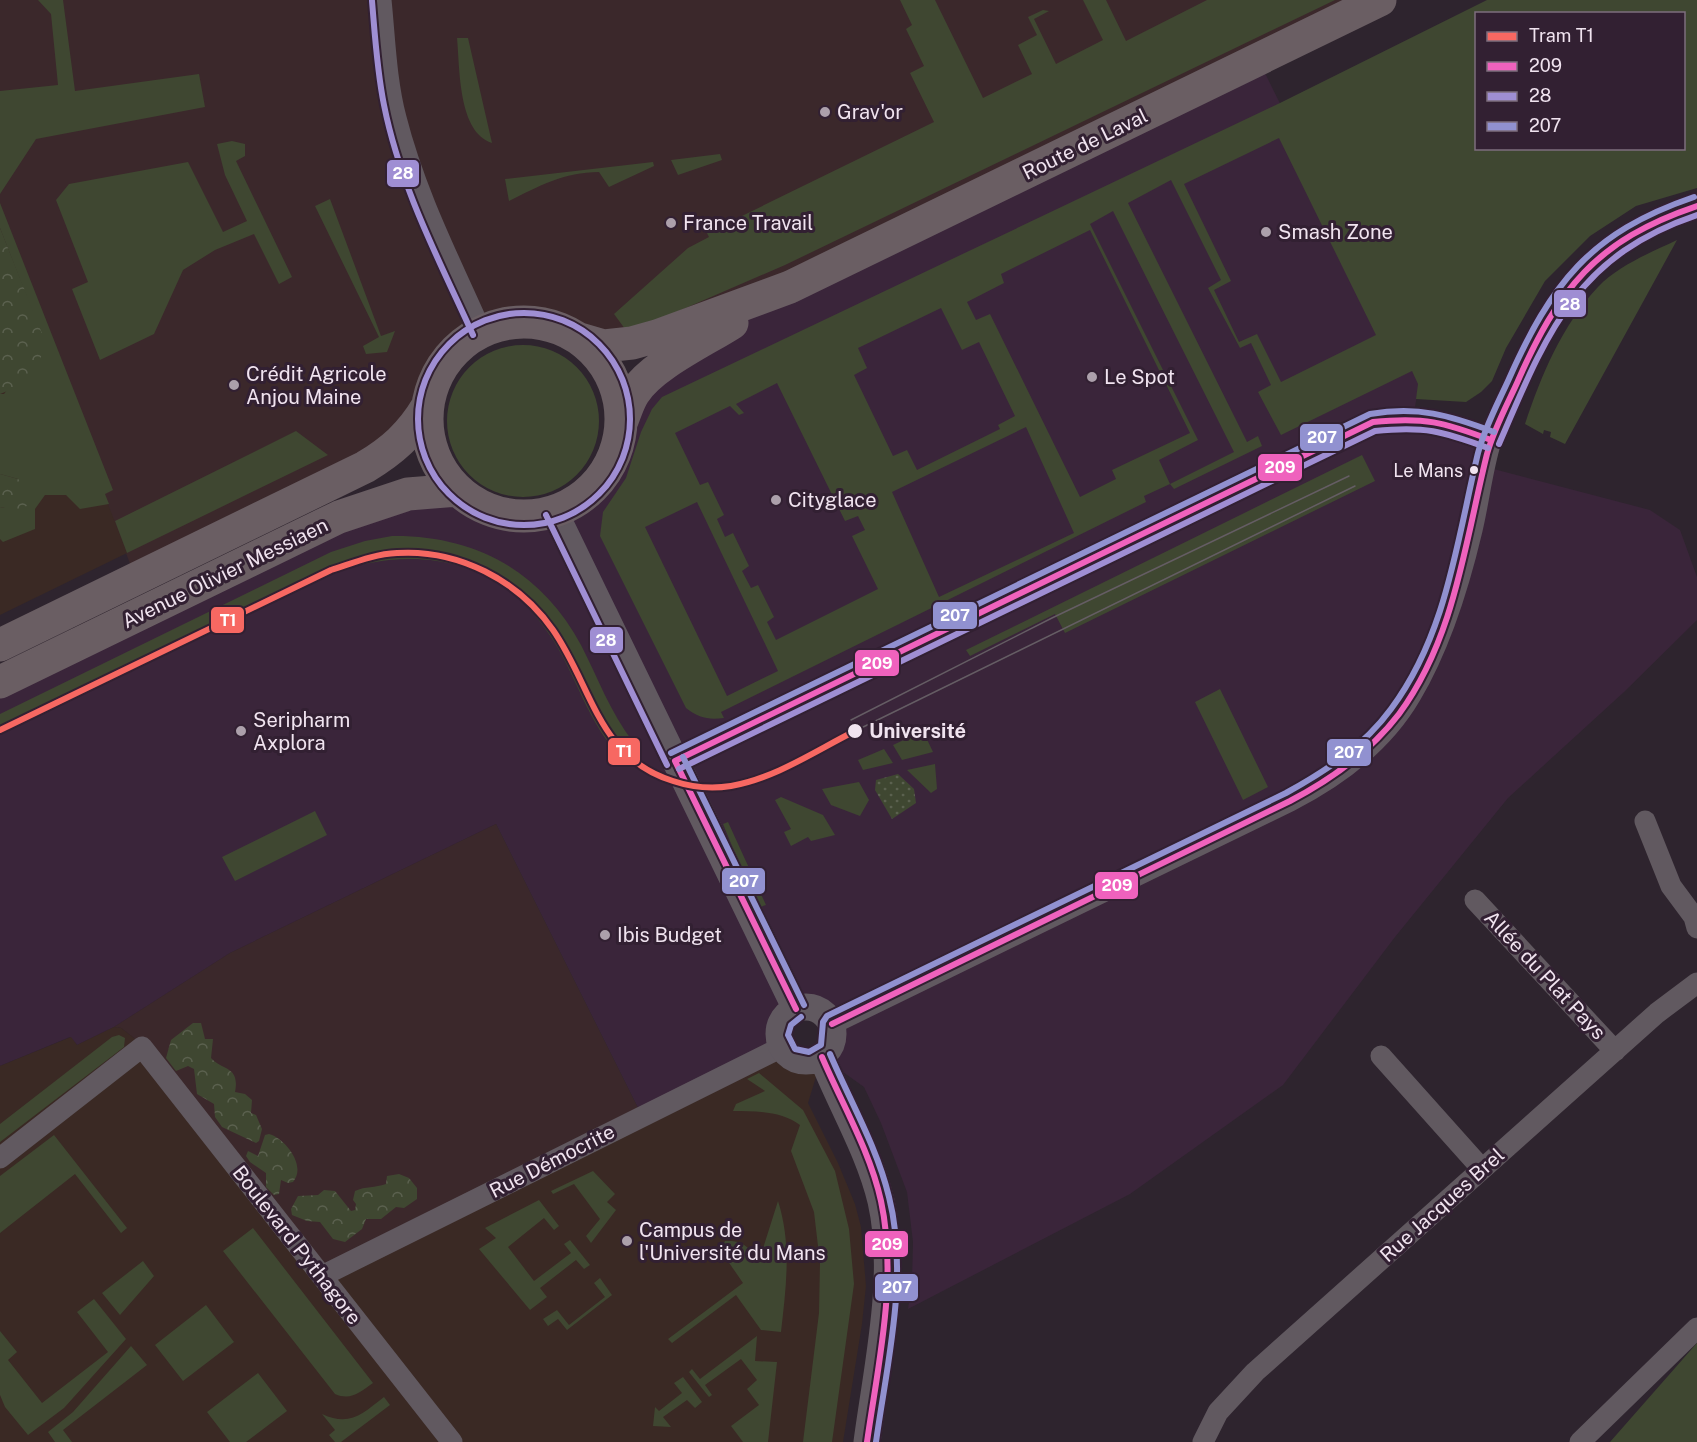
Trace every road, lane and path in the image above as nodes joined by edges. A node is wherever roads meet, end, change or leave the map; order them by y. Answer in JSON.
{"nodes":[{"id":1,"x":381,"y":0,"type":"edge"},
{"id":2,"x":1380,"y":0,"type":"edge"},
{"id":3,"x":1697,"y":206,"type":"edge"},
{"id":4,"x":790,"y":287,"type":"junction"},
{"id":5,"x":481,"y":331,"type":"junction"},
{"id":6,"x":580,"y":339,"type":"junction"},
{"id":7,"x":427,"y":408,"type":"junction"},
{"id":8,"x":621,"y":423,"type":"junction"},
{"id":9,"x":1491,"y":441,"type":"junction"},
{"id":10,"x":458,"y":490,"type":"junction"},
{"id":11,"x":554,"y":511,"type":"junction"},
{"id":12,"x":0,"y":645,"type":"edge"},
{"id":13,"x":0,"y":682,"type":"edge"},
{"id":14,"x":675,"y":760,"type":"junction"},
{"id":15,"x":1645,"y":821,"type":"dead end"},
{"id":16,"x":1475,"y":900,"type":"dead end"},
{"id":17,"x":1697,"y":928,"type":"edge"},
{"id":18,"x":1697,"y":983,"type":"edge"},
{"id":19,"x":796,"y":1009,"type":"junction"},
{"id":20,"x":832,"y":1024,"type":"junction"},
{"id":21,"x":782,"y":1047,"type":"junction"},
{"id":22,"x":1615,"y":1051,"type":"junction"},
{"id":23,"x":1381,"y":1056,"type":"dead end"},
{"id":24,"x":822,"y":1057,"type":"junction"},
{"id":25,"x":0,"y":1158,"type":"edge"},
{"id":26,"x":1482,"y":1169,"type":"junction"},
{"id":27,"x":322,"y":1276,"type":"junction"},
{"id":28,"x":1697,"y":1328,"type":"edge"},
{"id":29,"x":452,"y":1442,"type":"edge"},
{"id":30,"x":867,"y":1442,"type":"edge"},
{"id":31,"x":1203,"y":1442,"type":"edge"},
{"id":32,"x":1580,"y":1442,"type":"edge"}],
"edges":[{"from":1,"to":5,"type":"street"},
{"from":2,"to":4,"type":"main road","name":"Route de Laval"},
{"from":3,"to":9,"type":"street"},
{"from":4,"to":6,"type":"main road","name":"Route de Laval"},
{"from":4,"to":8,"type":"main road","name":"Route de Laval"},
{"from":5,"to":6,"type":"main road"},
{"from":5,"to":7,"type":"main road"},
{"from":6,"to":8,"type":"main road"},
{"from":7,"to":10,"type":"main road"},
{"from":7,"to":12,"type":"main road","name":"Avenue Olivier Messiaen"},
{"from":8,"to":11,"type":"main road"},
{"from":9,"to":14,"type":"street"},
{"from":9,"to":20,"type":"street"},
{"from":10,"to":11,"type":"main road"},
{"from":10,"to":13,"type":"main road","name":"Avenue Olivier Messiaen"},
{"from":11,"to":14,"type":"street"},
{"from":14,"to":19,"type":"street"},
{"from":15,"to":17,"type":"street"},
{"from":16,"to":22,"type":"street","name":"Allée du Plat Pays"},
{"from":18,"to":22,"type":"street","name":"Rue Jacques Brel"},
{"from":19,"to":20,"type":"street"},
{"from":19,"to":21,"type":"street"},
{"from":20,"to":24,"type":"street"},
{"from":21,"to":24,"type":"street"},
{"from":21,"to":27,"type":"street","name":"Rue Démocrite"},
{"from":22,"to":26,"type":"street","name":"Rue Jacques Brel"},
{"from":23,"to":26,"type":"street"},
{"from":24,"to":30,"type":"street"},
{"from":25,"to":27,"type":"street","name":"Boulevard Pythagore"},
{"from":26,"to":31,"type":"street","name":"Rue Jacques Brel"},
{"from":27,"to":29,"type":"street","name":"Boulevard Pythagore"},
{"from":28,"to":32,"type":"street"}]}
